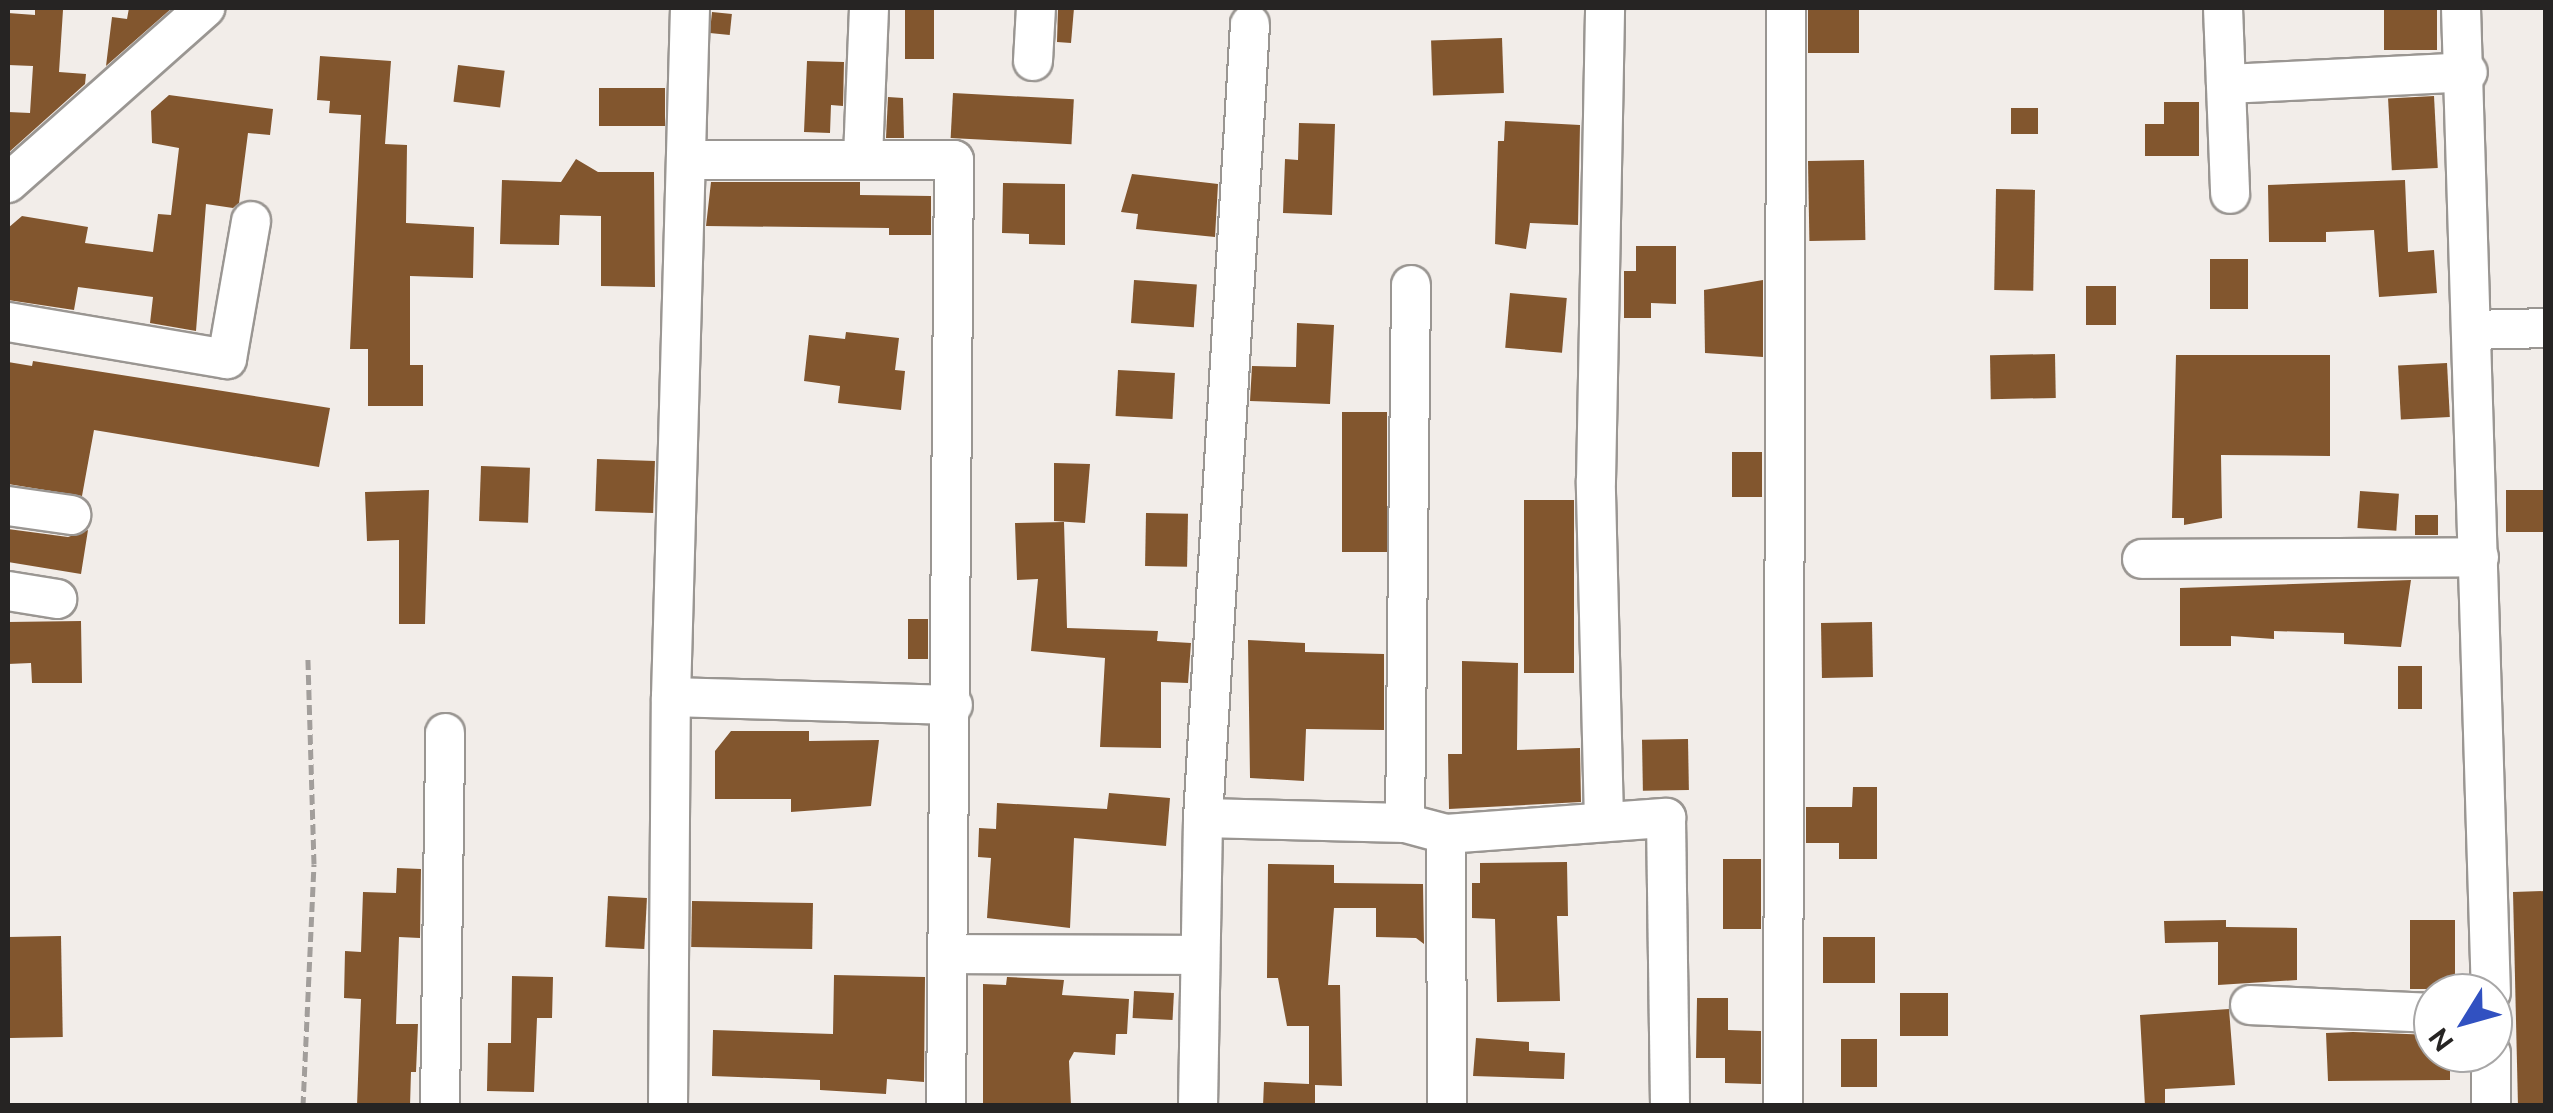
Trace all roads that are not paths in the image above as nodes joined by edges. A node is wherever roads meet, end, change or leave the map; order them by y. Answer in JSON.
{"nodes":[{"id":1,"x":205,"y":8,"type":"edge"},
{"id":2,"x":690,"y":8,"type":"edge"},
{"id":3,"x":868,"y":8,"type":"edge"},
{"id":4,"x":1036,"y":8,"type":"edge"},
{"id":5,"x":1604,"y":8,"type":"edge"},
{"id":6,"x":1786,"y":8,"type":"edge"},
{"id":7,"x":2223,"y":8,"type":"edge"},
{"id":8,"x":2461,"y":8,"type":"edge"},
{"id":9,"x":1250,"y":24,"type":"dead end"},
{"id":10,"x":1032,"y":61,"type":"dead end"},
{"id":11,"x":2468,"y":72,"type":"junction"},
{"id":12,"x":2226,"y":84,"type":"junction"},
{"id":13,"x":862,"y":158,"type":"junction"},
{"id":14,"x":687,"y":160,"type":"junction"},
{"id":15,"x":8,"y":183,"type":"edge"},
{"id":16,"x":2230,"y":194,"type":"dead end"},
{"id":17,"x":251,"y":221,"type":"dead end"},
{"id":18,"x":1411,"y":285,"type":"dead end"},
{"id":19,"x":8,"y":322,"type":"edge"},
{"id":20,"x":2546,"y":328,"type":"edge"},
{"id":21,"x":2472,"y":330,"type":"junction"},
{"id":22,"x":8,"y":506,"type":"edge"},
{"id":23,"x":70,"y":515,"type":"dead end"},
{"id":24,"x":2142,"y":558,"type":"dead end"},
{"id":25,"x":2478,"y":558,"type":"junction"},
{"id":26,"x":8,"y":591,"type":"edge"},
{"id":27,"x":57,"y":599,"type":"dead end"},
{"id":28,"x":671,"y":696,"type":"junction"},
{"id":29,"x":953,"y":705,"type":"junction"},
{"id":30,"x":445,"y":734,"type":"dead end"},
{"id":31,"x":1204,"y":818,"type":"junction"},
{"id":32,"x":1604,"y":820,"type":"junction"},
{"id":33,"x":1405,"y":824,"type":"junction"},
{"id":34,"x":1446,"y":834,"type":"junction"},
{"id":35,"x":951,"y":954,"type":"junction"},
{"id":36,"x":1200,"y":956,"type":"junction"},
{"id":37,"x":2490,"y":973,"type":"edge"},
{"id":38,"x":2250,"y":1006,"type":"dead end"},
{"id":39,"x":2413,"y":1012,"type":"edge"},
{"id":40,"x":2491,"y":1073,"type":"edge"},
{"id":41,"x":440,"y":1106,"type":"edge"},
{"id":42,"x":668,"y":1106,"type":"edge"},
{"id":43,"x":946,"y":1106,"type":"edge"},
{"id":44,"x":1198,"y":1106,"type":"edge"},
{"id":45,"x":1446,"y":1106,"type":"edge"},
{"id":46,"x":1670,"y":1106,"type":"edge"},
{"id":47,"x":1782,"y":1106,"type":"edge"},
{"id":48,"x":2491,"y":1106,"type":"edge"}],
"edges":[{"from":1,"to":15,"type":"street"},
{"from":2,"to":14,"type":"street"},
{"from":3,"to":13,"type":"street"},
{"from":4,"to":10,"type":"street"},
{"from":5,"to":32,"type":"street"},
{"from":6,"to":47,"type":"street"},
{"from":7,"to":12,"type":"street"},
{"from":8,"to":11,"type":"street"},
{"from":9,"to":31,"type":"street"},
{"from":11,"to":12,"type":"street"},
{"from":11,"to":21,"type":"street"},
{"from":12,"to":16,"type":"street"},
{"from":13,"to":14,"type":"street"},
{"from":13,"to":29,"type":"street"},
{"from":14,"to":28,"type":"street"},
{"from":17,"to":19,"type":"street"},
{"from":18,"to":33,"type":"street"},
{"from":20,"to":21,"type":"street"},
{"from":21,"to":25,"type":"street"},
{"from":22,"to":23,"type":"street"},
{"from":24,"to":25,"type":"street"},
{"from":25,"to":37,"type":"street"},
{"from":26,"to":27,"type":"street"},
{"from":28,"to":29,"type":"street"},
{"from":28,"to":42,"type":"street"},
{"from":29,"to":35,"type":"street"},
{"from":30,"to":41,"type":"street"},
{"from":31,"to":33,"type":"street"},
{"from":31,"to":36,"type":"street"},
{"from":32,"to":34,"type":"street"},
{"from":32,"to":46,"type":"street"},
{"from":33,"to":34,"type":"street"},
{"from":34,"to":45,"type":"street"},
{"from":35,"to":36,"type":"street"},
{"from":35,"to":43,"type":"street"},
{"from":36,"to":44,"type":"street"},
{"from":38,"to":39,"type":"street"},
{"from":40,"to":48,"type":"street"}]}
